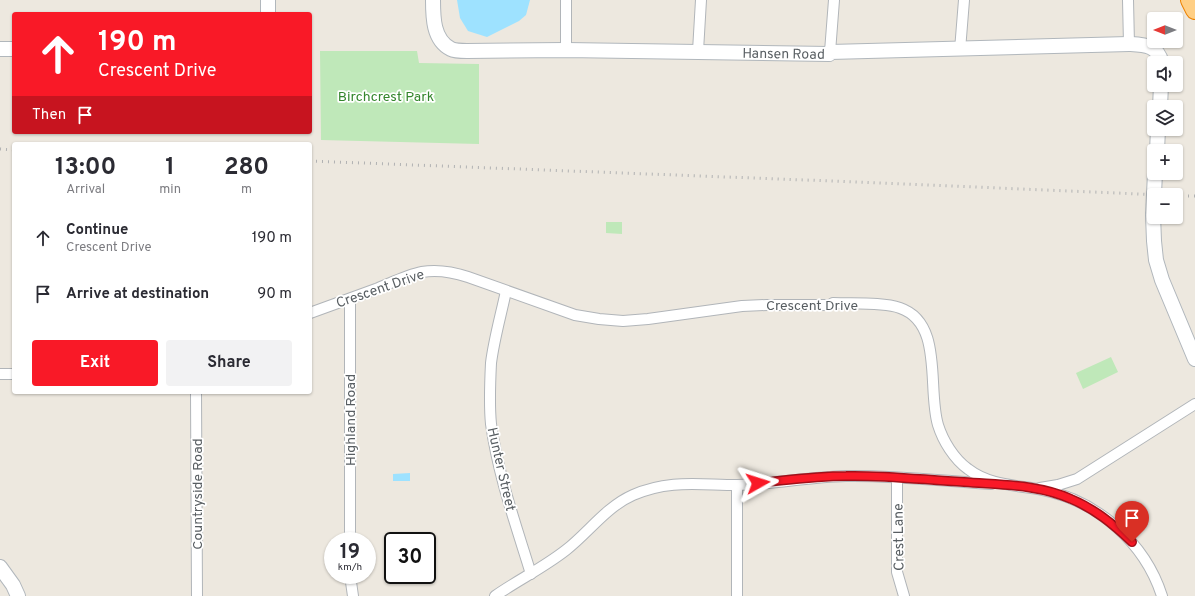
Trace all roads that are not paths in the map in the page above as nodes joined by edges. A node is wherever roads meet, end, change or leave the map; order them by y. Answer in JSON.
{"nodes":[{"id":1,"x":268,"y":0,"type":"edge"},
{"id":2,"x":433,"y":0,"type":"edge"},
{"id":3,"x":566,"y":0,"type":"edge"},
{"id":4,"x":701,"y":0,"type":"edge"},
{"id":5,"x":834,"y":0,"type":"edge"},
{"id":6,"x":964,"y":0,"type":"edge"},
{"id":7,"x":1128,"y":0,"type":"edge"},
{"id":8,"x":1190,"y":0,"type":"edge"},
{"id":9,"x":1195,"y":10,"type":"edge"},
{"id":10,"x":268,"y":12,"type":"edge"},
{"id":11,"x":1130,"y":44,"type":"junction"},
{"id":12,"x":0,"y":49,"type":"edge"},
{"id":13,"x":12,"y":49,"type":"edge"},
{"id":14,"x":566,"y":50,"type":"junction"},
{"id":15,"x":960,"y":50,"type":"junction"},
{"id":16,"x":698,"y":51,"type":"junction"},
{"id":17,"x":830,"y":52,"type":"junction"},
{"id":18,"x":1160,"y":56,"type":"edge"},
{"id":19,"x":1155,"y":180,"type":"edge"},
{"id":20,"x":506,"y":291,"type":"junction"},
{"id":21,"x":350,"y":299,"type":"junction"},
{"id":22,"x":312,"y":312,"type":"edge"},
{"id":23,"x":1195,"y":360,"type":"edge"},
{"id":24,"x":0,"y":374,"type":"edge"},
{"id":25,"x":12,"y":374,"type":"edge"},
{"id":26,"x":196,"y":394,"type":"edge"},
{"id":27,"x":1195,"y":404,"type":"edge"},
{"id":28,"x":897,"y":478,"type":"junction"},
{"id":29,"x":737,"y":484,"type":"junction"},
{"id":30,"x":1019,"y":486,"type":"junction"},
{"id":31,"x":350,"y":532,"type":"edge"},
{"id":32,"x":0,"y":567,"type":"edge"},
{"id":33,"x":531,"y":574,"type":"junction"},
{"id":34,"x":351,"y":584,"type":"edge"},
{"id":35,"x":18,"y":596,"type":"edge"},
{"id":36,"x":197,"y":596,"type":"edge"},
{"id":37,"x":353,"y":596,"type":"edge"},
{"id":38,"x":495,"y":596,"type":"edge"},
{"id":39,"x":737,"y":596,"type":"edge"},
{"id":40,"x":904,"y":596,"type":"edge"},
{"id":41,"x":1162,"y":596,"type":"edge"}],
"edges":[{"from":1,"to":10,"type":"street"},
{"from":2,"to":14,"type":"street","name":"Hansen Road"},
{"from":3,"to":14,"type":"street"},
{"from":4,"to":16,"type":"street"},
{"from":5,"to":17,"type":"street"},
{"from":6,"to":15,"type":"street"},
{"from":7,"to":11,"type":"street"},
{"from":8,"to":9,"type":"highway"},
{"from":11,"to":15,"type":"street","name":"Hansen Road"},
{"from":11,"to":18,"type":"street","name":"Hansen Road"},
{"from":12,"to":13,"type":"street"},
{"from":14,"to":16,"type":"street","name":"Hansen Road"},
{"from":15,"to":17,"type":"street","name":"Hansen Road"},
{"from":16,"to":17,"type":"street","name":"Hansen Road"},
{"from":19,"to":23,"type":"street","bridge":true},
{"from":20,"to":21,"type":"street","name":"Crescent Drive"},
{"from":20,"to":30,"type":"street","name":"Crescent Drive"},
{"from":20,"to":33,"type":"street","name":"Hunter Street"},
{"from":21,"to":22,"type":"street","name":"Crescent Drive"},
{"from":21,"to":31,"type":"street","name":"Highland Road"},
{"from":24,"to":25,"type":"street"},
{"from":26,"to":36,"type":"street","name":"Countryside Road"},
{"from":27,"to":30,"type":"street"},
{"from":28,"to":29,"type":"street"},
{"from":28,"to":30,"type":"street"},
{"from":28,"to":40,"type":"street","name":"Crest Lane"},
{"from":29,"to":33,"type":"street"},
{"from":29,"to":39,"type":"street"},
{"from":30,"to":41,"type":"street","name":"Crescent Drive"},
{"from":32,"to":35,"type":"street"},
{"from":33,"to":38,"type":"street"},
{"from":34,"to":37,"type":"street"}]}
